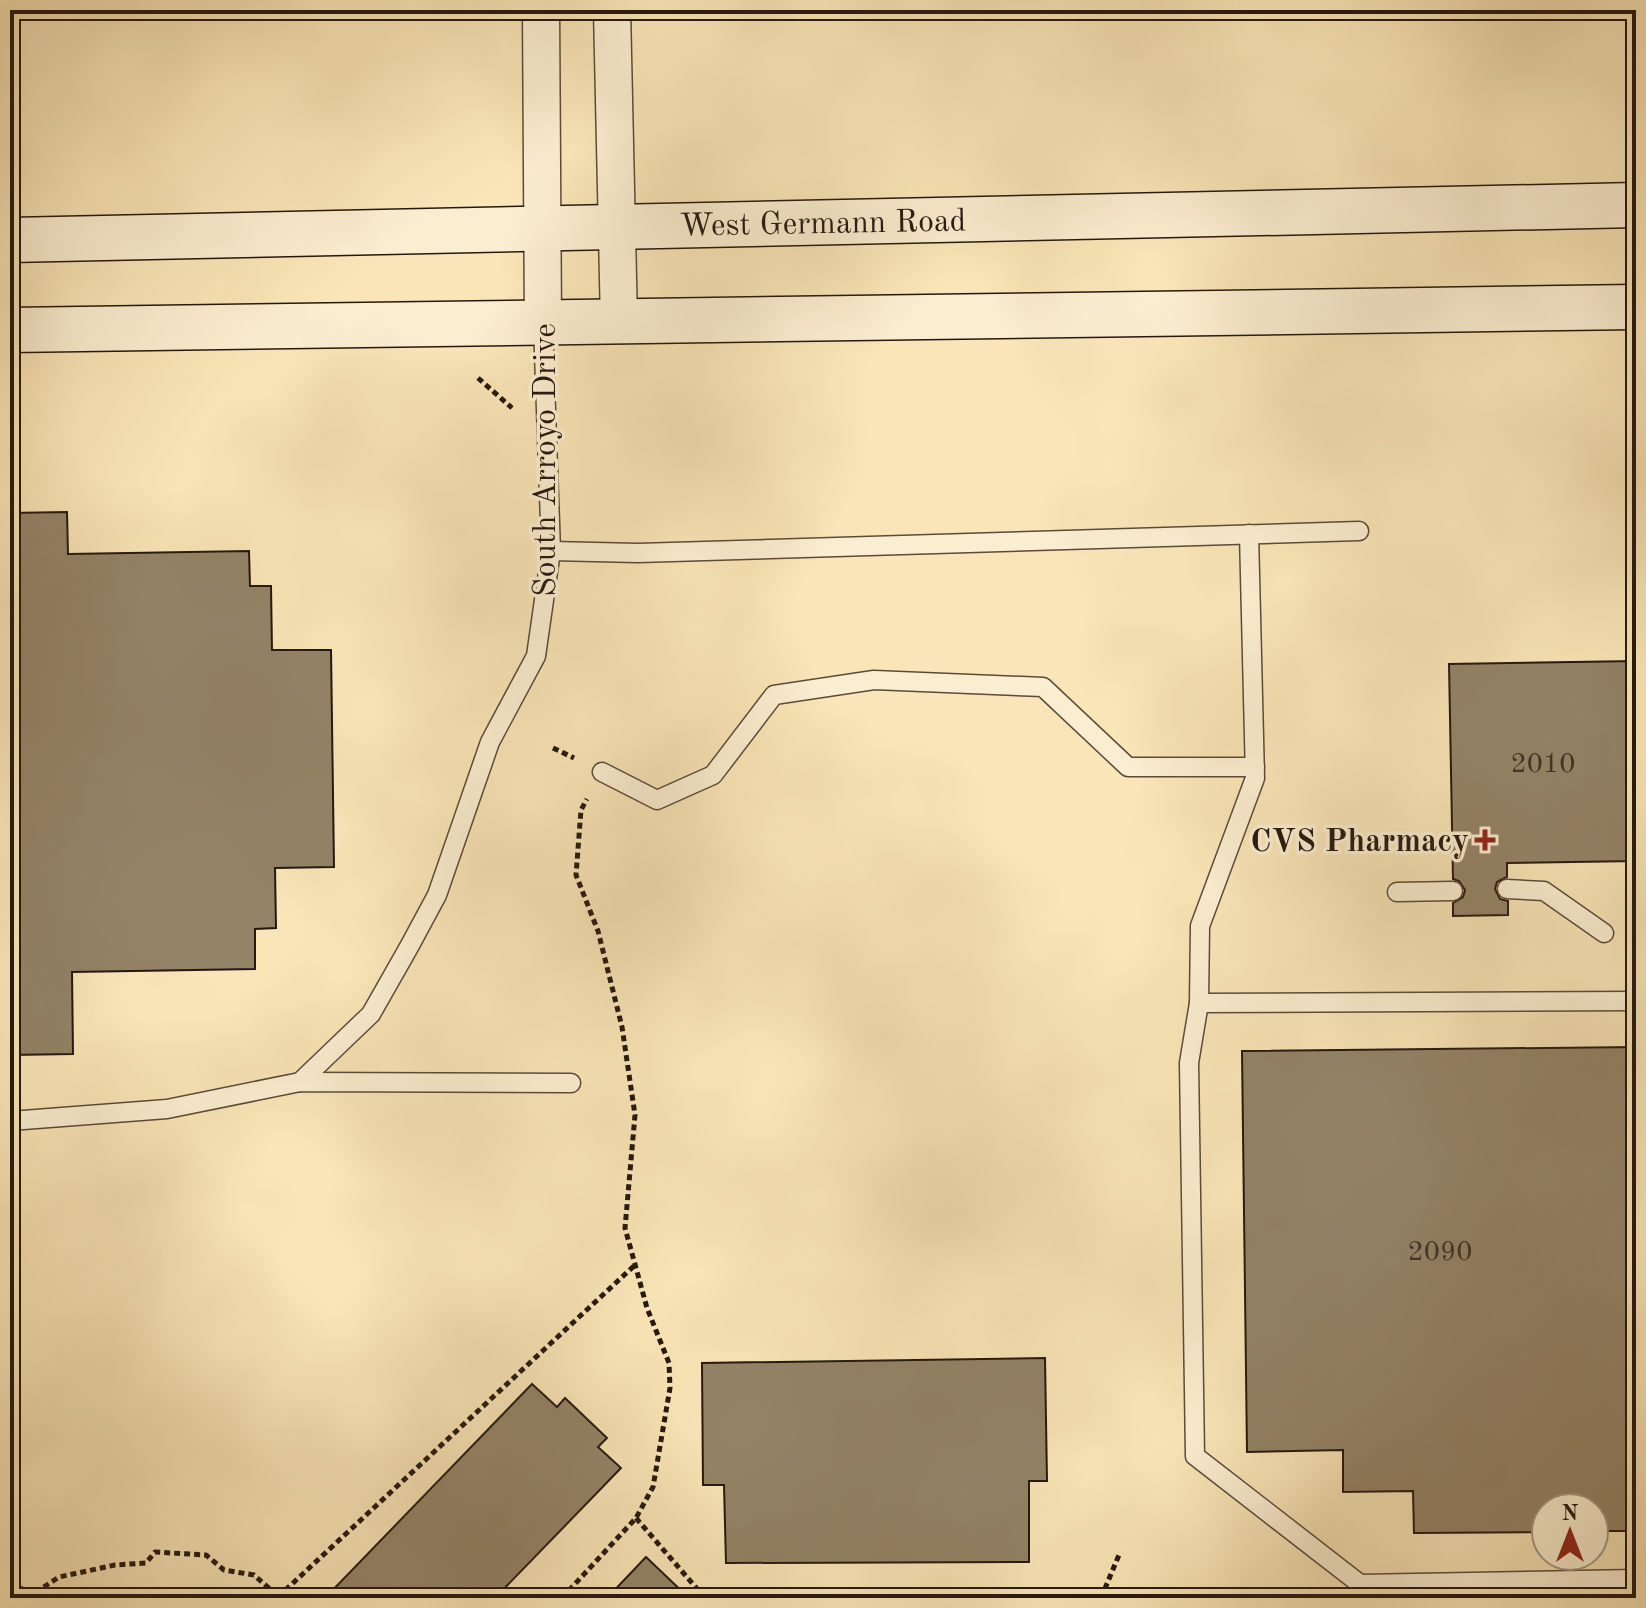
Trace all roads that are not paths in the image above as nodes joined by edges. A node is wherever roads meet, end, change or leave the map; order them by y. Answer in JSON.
{"nodes":[{"id":1,"x":541,"y":10,"type":"edge"},
{"id":2,"x":612,"y":10,"type":"edge"},
{"id":3,"x":1636,"y":205,"type":"edge"},
{"id":4,"x":616,"y":226,"type":"junction"},
{"id":5,"x":543,"y":229,"type":"junction"},
{"id":6,"x":10,"y":240,"type":"edge"},
{"id":7,"x":1636,"y":307,"type":"edge"},
{"id":8,"x":619,"y":323,"type":"junction"},
{"id":9,"x":543,"y":325,"type":"junction"},
{"id":10,"x":10,"y":330,"type":"edge"},
{"id":11,"x":1359,"y":531,"type":"dead end"},
{"id":12,"x":1249,"y":534,"type":"junction"},
{"id":13,"x":551,"y":551,"type":"junction"},
{"id":14,"x":1255,"y":767,"type":"junction"},
{"id":15,"x":602,"y":772,"type":"road end"},
{"id":16,"x":1507,"y":889,"type":"dead end"},
{"id":17,"x":1453,"y":891,"type":"dead end"},
{"id":18,"x":1397,"y":892,"type":"dead end"},
{"id":19,"x":1604,"y":933,"type":"dead end"},
{"id":20,"x":1636,"y":1001,"type":"edge"},
{"id":21,"x":1199,"y":1003,"type":"junction"},
{"id":22,"x":300,"y":1082,"type":"junction"},
{"id":23,"x":571,"y":1083,"type":"dead end"},
{"id":24,"x":10,"y":1121,"type":"edge"},
{"id":25,"x":1636,"y":1579,"type":"edge"}],
"edges":[{"from":1,"to":5,"type":"street","name":"South Arroyo Drive"},
{"from":2,"to":4,"type":"street"},
{"from":3,"to":4,"type":"main road","name":"West Germann Road"},
{"from":4,"to":5,"type":"main road","name":"West Germann Road"},
{"from":4,"to":8,"type":"street"},
{"from":5,"to":6,"type":"main road","name":"West Germann Road"},
{"from":5,"to":9,"type":"street","name":"South Arroyo Drive"},
{"from":7,"to":8,"type":"main road"},
{"from":8,"to":9,"type":"main road"},
{"from":9,"to":10,"type":"main road"},
{"from":9,"to":13,"type":"lane","name":"South Arroyo Drive"},
{"from":11,"to":12,"type":"lane"},
{"from":12,"to":13,"type":"lane"},
{"from":12,"to":14,"type":"lane"},
{"from":13,"to":22,"type":"lane","name":"South Arroyo Drive"},
{"from":14,"to":15,"type":"lane"},
{"from":14,"to":21,"type":"lane"},
{"from":16,"to":19,"type":"lane"},
{"from":17,"to":18,"type":"lane"},
{"from":20,"to":21,"type":"lane"},
{"from":21,"to":25,"type":"lane"},
{"from":22,"to":23,"type":"lane"},
{"from":22,"to":24,"type":"lane"}]}
